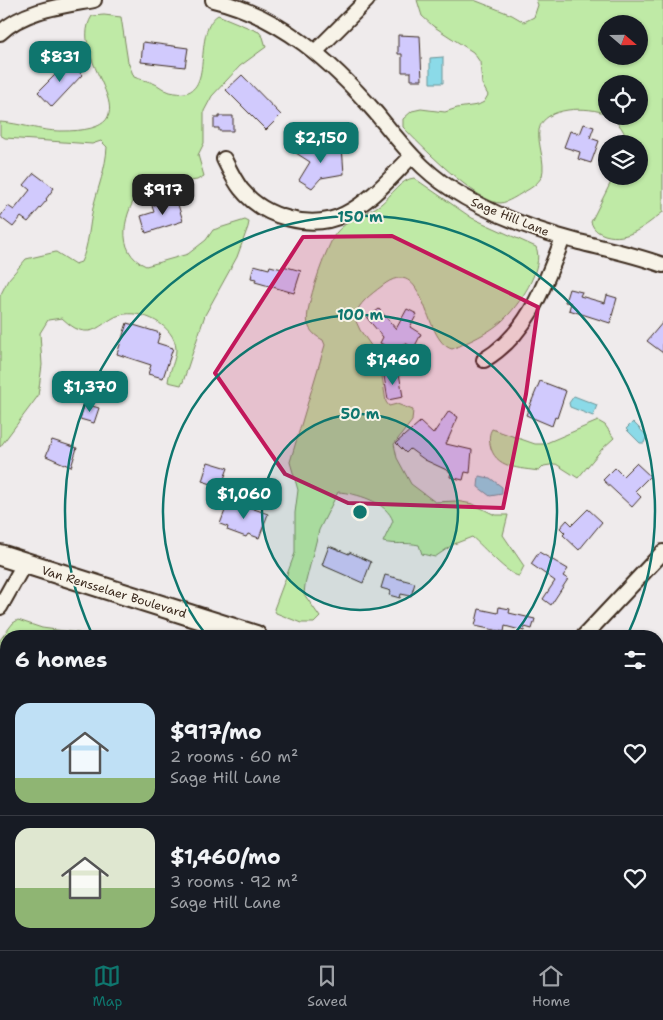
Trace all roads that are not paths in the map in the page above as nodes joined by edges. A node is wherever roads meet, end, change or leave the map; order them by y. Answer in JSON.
{"nodes":[{"id":1,"x":94,"y":0,"type":"edge"},
{"id":2,"x":213,"y":0,"type":"edge"},
{"id":3,"x":367,"y":0,"type":"edge"},
{"id":4,"x":0,"y":33,"type":"edge"},
{"id":5,"x":316,"y":52,"type":"junction"},
{"id":6,"x":411,"y":157,"type":"junction"},
{"id":7,"x":224,"y":159,"type":"dead end"},
{"id":8,"x":564,"y":238,"type":"junction"},
{"id":9,"x":663,"y":265,"type":"edge"},
{"id":10,"x":484,"y":360,"type":"dead end"},
{"id":11,"x":663,"y":552,"type":"edge"},
{"id":12,"x":0,"y":556,"type":"edge"},
{"id":13,"x":24,"y":564,"type":"junction"},
{"id":14,"x":0,"y":607,"type":"edge"},
{"id":15,"x":237,"y":630,"type":"edge"},
{"id":16,"x":590,"y":630,"type":"edge"}],
"edges":[{"from":1,"to":4,"type":"street"},
{"from":2,"to":5,"type":"street","name":"Sage Hill Lane"},
{"from":3,"to":5,"type":"street"},
{"from":5,"to":6,"type":"street","name":"Sage Hill Lane"},
{"from":6,"to":7,"type":"street"},
{"from":6,"to":8,"type":"street","name":"Sage Hill Lane"},
{"from":8,"to":9,"type":"street","name":"Sage Hill Lane"},
{"from":8,"to":10,"type":"street","name":"Sage Hill Lane"},
{"from":11,"to":16,"type":"street"},
{"from":12,"to":13,"type":"main road","name":"Van Rensselaer Boulevard"},
{"from":13,"to":14,"type":"street"},
{"from":13,"to":15,"type":"main road","name":"Van Rensselaer Boulevard"}]}
